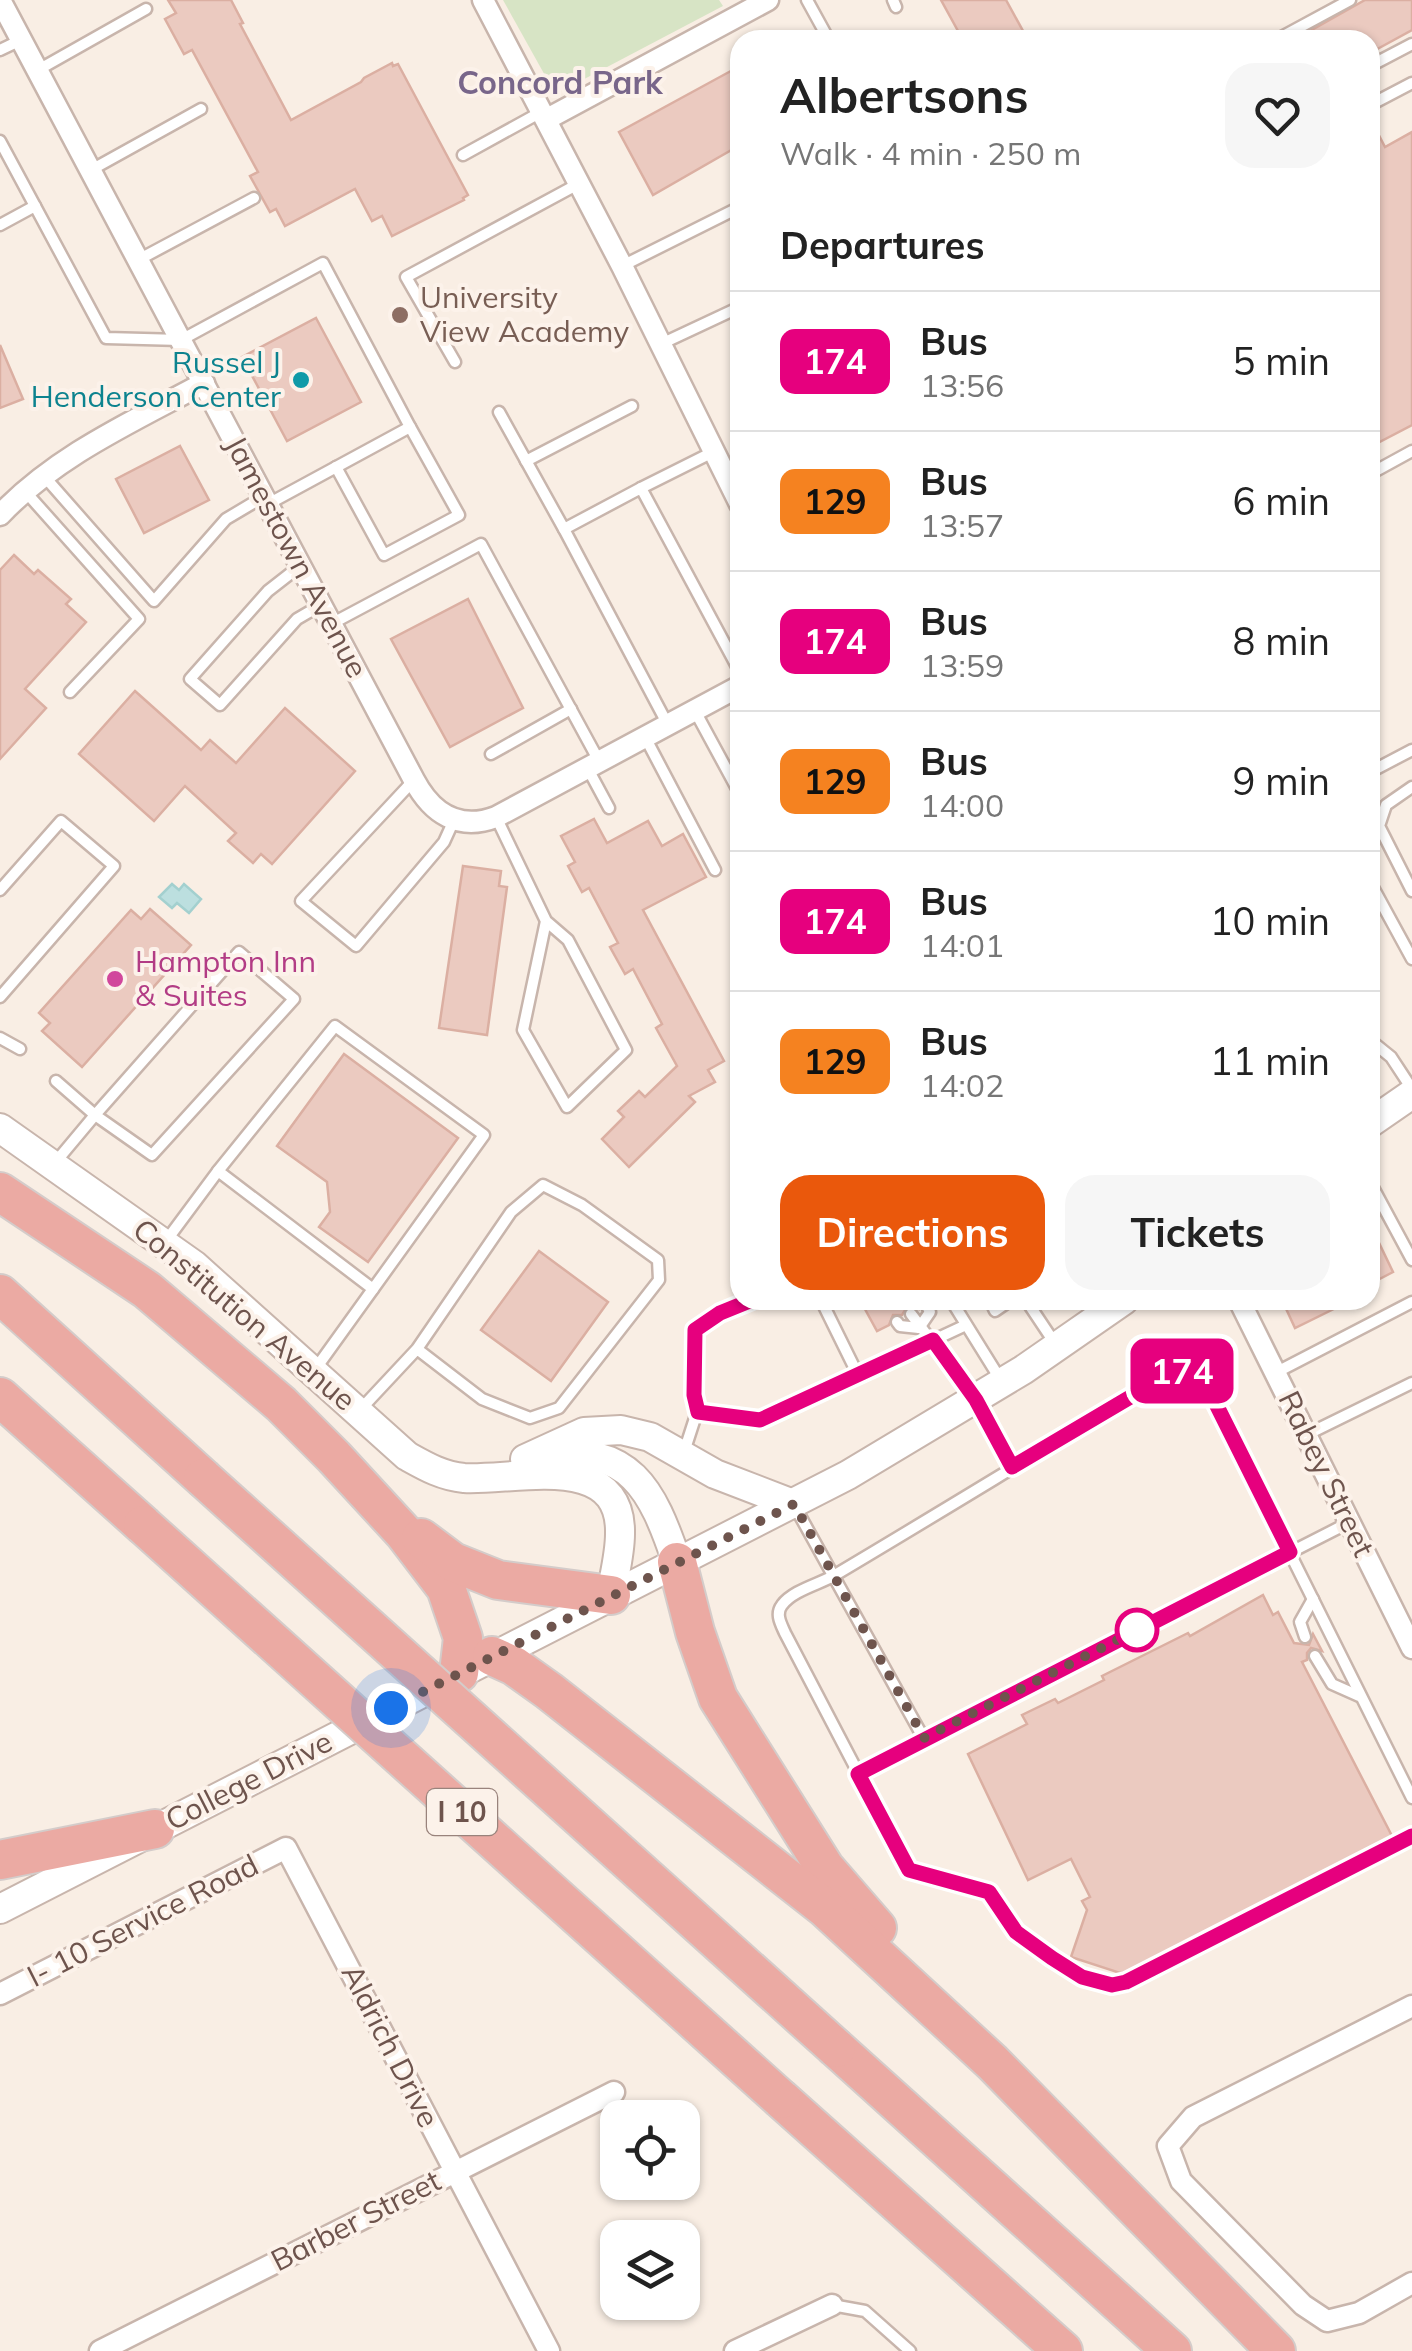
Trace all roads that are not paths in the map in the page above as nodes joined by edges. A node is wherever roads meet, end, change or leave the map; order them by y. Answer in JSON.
{"nodes":[{"id":1,"x":0,"y":0,"type":"edge"},
{"id":2,"x":483,"y":0,"type":"edge"},
{"id":3,"x":768,"y":0,"type":"edge"},
{"id":4,"x":808,"y":0,"type":"edge"},
{"id":5,"x":1350,"y":0,"type":"edge"},
{"id":6,"x":146,"y":9,"type":"dead end"},
{"id":7,"x":824,"y":30,"type":"edge"},
{"id":8,"x":1294,"y":30,"type":"edge"},
{"id":9,"x":21,"y":40,"type":"junction"},
{"id":10,"x":1412,"y":44,"type":"edge"},
{"id":11,"x":0,"y":50,"type":"edge"},
{"id":12,"x":1380,"y":61,"type":"edge"},
{"id":13,"x":38,"y":70,"type":"junction"},
{"id":14,"x":1412,"y":83,"type":"edge"},
{"id":15,"x":1380,"y":101,"type":"edge"},
{"id":16,"x":201,"y":109,"type":"dead end"},
{"id":17,"x":545,"y":115,"type":"junction"},
{"id":18,"x":1,"y":145,"type":"edge"},
{"id":19,"x":462,"y":155,"type":"dead end"},
{"id":20,"x":91,"y":170,"type":"junction"},
{"id":21,"x":580,"y":183,"type":"junction"},
{"id":22,"x":254,"y":198,"type":"dead end"},
{"id":23,"x":36,"y":206,"type":"junction"},
{"id":24,"x":730,"y":212,"type":"edge"},
{"id":25,"x":0,"y":224,"type":"edge"},
{"id":26,"x":138,"y":260,"type":"junction"},
{"id":27,"x":622,"y":266,"type":"junction"},
{"id":28,"x":730,"y":312,"type":"edge"},
{"id":29,"x":181,"y":340,"type":"junction"},
{"id":30,"x":660,"y":345,"type":"junction"},
{"id":31,"x":455,"y":362,"type":"dead end"},
{"id":32,"x":204,"y":383,"type":"junction"},
{"id":33,"x":632,"y":406,"type":"dead end"},
{"id":34,"x":499,"y":412,"type":"dead end"},
{"id":35,"x":410,"y":427,"type":"junction"},
{"id":36,"x":1412,"y":451,"type":"edge"},
{"id":37,"x":713,"y":452,"type":"junction"},
{"id":38,"x":526,"y":461,"type":"junction"},
{"id":39,"x":336,"y":467,"type":"junction"},
{"id":40,"x":1380,"y":469,"type":"edge"},
{"id":41,"x":43,"y":474,"type":"junction"},
{"id":42,"x":730,"y":485,"type":"edge"},
{"id":43,"x":642,"y":488,"type":"junction"},
{"id":44,"x":24,"y":490,"type":"junction"},
{"id":45,"x":266,"y":500,"type":"junction"},
{"id":46,"x":0,"y":514,"type":"edge"},
{"id":47,"x":564,"y":529,"type":"junction"},
{"id":48,"x":300,"y":566,"type":"junction"},
{"id":49,"x":326,"y":614,"type":"junction"},
{"id":50,"x":730,"y":653,"type":"edge"},
{"id":51,"x":730,"y":691,"type":"edge"},
{"id":52,"x":70,"y":692,"type":"dead end"},
{"id":53,"x":571,"y":710,"type":"junction"},
{"id":54,"x":695,"y":710,"type":"junction"},
{"id":55,"x":668,"y":725,"type":"junction"},
{"id":56,"x":645,"y":737,"type":"junction"},
{"id":57,"x":1412,"y":750,"type":"edge"},
{"id":58,"x":491,"y":754,"type":"dead end"},
{"id":59,"x":594,"y":765,"type":"junction"},
{"id":60,"x":1380,"y":767,"type":"edge"},
{"id":61,"x":730,"y":775,"type":"edge"},
{"id":62,"x":414,"y":780,"type":"junction"},
{"id":63,"x":1412,"y":787,"type":"edge"},
{"id":64,"x":608,"y":808,"type":"dead end"},
{"id":65,"x":496,"y":817,"type":"junction"},
{"id":66,"x":454,"y":820,"type":"junction"},
{"id":67,"x":1380,"y":823,"type":"edge"},
{"id":68,"x":1380,"y":828,"type":"edge"},
{"id":69,"x":715,"y":870,"type":"dead end"},
{"id":70,"x":0,"y":890,"type":"edge"},
{"id":71,"x":1412,"y":890,"type":"edge"},
{"id":72,"x":1380,"y":900,"type":"edge"},
{"id":73,"x":546,"y":921,"type":"junction"},
{"id":74,"x":1412,"y":959,"type":"edge"},
{"id":75,"x":0,"y":997,"type":"edge"},
{"id":76,"x":0,"y":1038,"type":"edge"},
{"id":77,"x":1380,"y":1048,"type":"edge"},
{"id":78,"x":20,"y":1049,"type":"dead end"},
{"id":79,"x":56,"y":1080,"type":"dead end"},
{"id":80,"x":1412,"y":1092,"type":"edge"},
{"id":81,"x":96,"y":1115,"type":"junction"},
{"id":82,"x":1380,"y":1116,"type":"edge"},
{"id":83,"x":0,"y":1128,"type":"edge"},
{"id":84,"x":53,"y":1164,"type":"junction"},
{"id":85,"x":218,"y":1171,"type":"junction"},
{"id":86,"x":0,"y":1192,"type":"edge"},
{"id":87,"x":1380,"y":1201,"type":"edge"},
{"id":88,"x":165,"y":1244,"type":"junction"},
{"id":89,"x":1412,"y":1260,"type":"edge"},
{"id":90,"x":373,"y":1289,"type":"junction"},
{"id":91,"x":0,"y":1294,"type":"edge"},
{"id":92,"x":1412,"y":1302,"type":"edge"},
{"id":93,"x":730,"y":1309,"type":"edge"},
{"id":94,"x":826,"y":1310,"type":"edge"},
{"id":95,"x":929,"y":1310,"type":"edge"},
{"id":96,"x":956,"y":1310,"type":"edge"},
{"id":97,"x":1033,"y":1310,"type":"edge"},
{"id":98,"x":1109,"y":1310,"type":"edge"},
{"id":99,"x":1244,"y":1310,"type":"edge"},
{"id":100,"x":911,"y":1314,"type":"dead end"},
{"id":101,"x":898,"y":1322,"type":"dead end"},
{"id":102,"x":966,"y":1325,"type":"junction"},
{"id":103,"x":918,"y":1328,"type":"junction"},
{"id":104,"x":933,"y":1340,"type":"junction"},
{"id":105,"x":1057,"y":1346,"type":"junction"},
{"id":106,"x":417,"y":1349,"type":"junction"},
{"id":107,"x":313,"y":1372,"type":"junction"},
{"id":108,"x":1276,"y":1373,"type":"junction"},
{"id":109,"x":858,"y":1375,"type":"junction"},
{"id":110,"x":1002,"y":1383,"type":"junction"},
{"id":111,"x":1412,"y":1383,"type":"edge"},
{"id":112,"x":0,"y":1397,"type":"edge"},
{"id":113,"x":976,"y":1400,"type":"junction"},
{"id":114,"x":358,"y":1412,"type":"junction"},
{"id":115,"x":698,"y":1412,"type":"junction"},
{"id":116,"x":0,"y":1436,"type":"edge"},
{"id":117,"x":1306,"y":1436,"type":"junction"},
{"id":118,"x":56,"y":1446,"type":"junction"},
{"id":119,"x":683,"y":1455,"type":"junction"},
{"id":120,"x":525,"y":1459,"type":"junction"},
{"id":121,"x":1012,"y":1467,"type":"junction"},
{"id":122,"x":496,"y":1476,"type":"junction"},
{"id":123,"x":794,"y":1504,"type":"junction"},
{"id":124,"x":388,"y":1514,"type":"junction"},
{"id":125,"x":1350,"y":1522,"type":"junction"},
{"id":126,"x":1290,"y":1552,"type":"junction"},
{"id":127,"x":677,"y":1562,"type":"junction"},
{"id":128,"x":834,"y":1576,"type":"junction"},
{"id":129,"x":610,"y":1595,"type":"junction"},
{"id":130,"x":1312,"y":1599,"type":"junction"},
{"id":131,"x":1305,"y":1637,"type":"dead end"},
{"id":132,"x":1412,"y":1648,"type":"edge"},
{"id":133,"x":1315,"y":1656,"type":"dead end"},
{"id":134,"x":475,"y":1665,"type":"junction"},
{"id":135,"x":1360,"y":1696,"type":"junction"},
{"id":136,"x":924,"y":1738,"type":"junction"},
{"id":137,"x":858,"y":1774,"type":"junction"},
{"id":138,"x":1412,"y":1798,"type":"edge"},
{"id":139,"x":155,"y":1829,"type":"junction"},
{"id":140,"x":1412,"y":1836,"type":"edge"},
{"id":141,"x":286,"y":1848,"type":"joint"},
{"id":142,"x":0,"y":1860,"type":"edge"},
{"id":143,"x":0,"y":1909,"type":"edge"},
{"id":144,"x":0,"y":1994,"type":"edge"},
{"id":145,"x":1412,"y":2006,"type":"edge"},
{"id":146,"x":992,"y":2062,"type":"junction"},
{"id":147,"x":614,"y":2092,"type":"dead end"},
{"id":148,"x":454,"y":2171,"type":"junction"},
{"id":149,"x":1412,"y":2283,"type":"edge"},
{"id":150,"x":832,"y":2305,"type":"joint"},
{"id":151,"x":100,"y":2351,"type":"edge"},
{"id":152,"x":549,"y":2351,"type":"edge"},
{"id":153,"x":735,"y":2351,"type":"edge"},
{"id":154,"x":910,"y":2351,"type":"edge"},
{"id":155,"x":1063,"y":2351,"type":"edge"},
{"id":156,"x":1172,"y":2351,"type":"edge"},
{"id":157,"x":1276,"y":2351,"type":"edge"}],
"edges":[{"from":1,"to":9,"type":"street","name":"Jamestown Avenue"},
{"from":2,"to":17,"type":"street"},
{"from":3,"to":17,"type":"street"},
{"from":4,"to":7,"type":"lane"},
{"from":5,"to":8,"type":"lane"},
{"from":6,"to":13,"type":"lane"},
{"from":9,"to":11,"type":"lane"},
{"from":9,"to":13,"type":"street","name":"Jamestown Avenue"},
{"from":10,"to":12,"type":"lane"},
{"from":13,"to":20,"type":"street","name":"Jamestown Avenue"},
{"from":14,"to":15,"type":"lane"},
{"from":16,"to":20,"type":"lane"},
{"from":17,"to":19,"type":"lane"},
{"from":17,"to":21,"type":"street"},
{"from":18,"to":23,"type":"lane"},
{"from":20,"to":26,"type":"street","name":"Jamestown Avenue"},
{"from":21,"to":27,"type":"street"},
{"from":21,"to":31,"type":"lane"},
{"from":22,"to":26,"type":"lane"},
{"from":23,"to":25,"type":"lane"},
{"from":23,"to":29,"type":"lane"},
{"from":24,"to":27,"type":"lane"},
{"from":26,"to":29,"type":"street","name":"Jamestown Avenue"},
{"from":27,"to":30,"type":"street"},
{"from":28,"to":30,"type":"lane"},
{"from":29,"to":32,"type":"street","name":"Jamestown Avenue"},
{"from":29,"to":35,"type":"lane"},
{"from":30,"to":37,"type":"street"},
{"from":32,"to":41,"type":"street"},
{"from":32,"to":45,"type":"street","name":"Jamestown Avenue"},
{"from":33,"to":38,"type":"lane"},
{"from":34,"to":38,"type":"lane"},
{"from":35,"to":39,"type":"lane"},
{"from":35,"to":39,"type":"lane"},
{"from":36,"to":40,"type":"lane"},
{"from":37,"to":42,"type":"street"},
{"from":37,"to":43,"type":"lane"},
{"from":38,"to":47,"type":"lane"},
{"from":39,"to":45,"type":"lane"},
{"from":41,"to":44,"type":"street"},
{"from":41,"to":45,"type":"lane"},
{"from":43,"to":47,"type":"lane"},
{"from":43,"to":50,"type":"lane"},
{"from":44,"to":46,"type":"street"},
{"from":44,"to":52,"type":"lane"},
{"from":45,"to":48,"type":"street","name":"Jamestown Avenue"},
{"from":47,"to":55,"type":"lane"},
{"from":48,"to":49,"type":"street","name":"Jamestown Avenue"},
{"from":48,"to":49,"type":"lane"},
{"from":49,"to":53,"type":"lane"},
{"from":49,"to":62,"type":"street","name":"Jamestown Avenue"},
{"from":51,"to":54,"type":"street"},
{"from":53,"to":58,"type":"lane"},
{"from":53,"to":59,"type":"lane"},
{"from":54,"to":55,"type":"street"},
{"from":54,"to":61,"type":"lane"},
{"from":55,"to":56,"type":"street"},
{"from":56,"to":59,"type":"street"},
{"from":56,"to":69,"type":"lane"},
{"from":57,"to":60,"type":"lane"},
{"from":59,"to":64,"type":"lane"},
{"from":59,"to":65,"type":"street"},
{"from":62,"to":66,"type":"street","name":"Jamestown Avenue"},
{"from":62,"to":66,"type":"lane"},
{"from":63,"to":67,"type":"lane"},
{"from":65,"to":66,"type":"street"},
{"from":65,"to":73,"type":"lane"},
{"from":68,"to":71,"type":"lane"},
{"from":70,"to":75,"type":"lane"},
{"from":72,"to":74,"type":"lane"},
{"from":73,"to":73,"type":"lane"},
{"from":76,"to":78,"type":"lane"},
{"from":77,"to":80,"type":"lane"},
{"from":79,"to":81,"type":"lane"},
{"from":80,"to":82,"type":"street"},
{"from":81,"to":81,"type":"lane"},
{"from":81,"to":84,"type":"lane"},
{"from":83,"to":84,"type":"street","name":"Constitution Avenue"},
{"from":84,"to":88,"type":"street","name":"Constitution Avenue"},
{"from":85,"to":88,"type":"lane"},
{"from":85,"to":90,"type":"lane"},
{"from":85,"to":90,"type":"lane"},
{"from":86,"to":124,"type":"highway"},
{"from":87,"to":89,"type":"lane"},
{"from":88,"to":107,"type":"street","name":"Constitution Avenue"},
{"from":90,"to":107,"type":"lane"},
{"from":91,"to":156,"type":"highway","number":"I 10","bridge":true},
{"from":92,"to":108,"type":"lane"},
{"from":93,"to":115,"type":"lane"},
{"from":94,"to":109,"type":"lane"},
{"from":95,"to":103,"type":"lane"},
{"from":96,"to":102,"type":"lane"},
{"from":97,"to":105,"type":"lane"},
{"from":98,"to":105,"type":"street","name":"College Drive"},
{"from":99,"to":108,"type":"street","name":"Rabey Street"},
{"from":100,"to":103,"type":"lane"},
{"from":101,"to":103,"type":"lane"},
{"from":102,"to":104,"type":"lane"},
{"from":102,"to":110,"type":"lane"},
{"from":103,"to":104,"type":"lane"},
{"from":104,"to":109,"type":"lane"},
{"from":104,"to":113,"type":"lane"},
{"from":105,"to":110,"type":"street","name":"College Drive"},
{"from":106,"to":106,"type":"lane"},
{"from":106,"to":114,"type":"lane"},
{"from":107,"to":114,"type":"street","name":"Constitution Avenue"},
{"from":108,"to":117,"type":"street","name":"Rabey Street"},
{"from":109,"to":115,"type":"lane"},
{"from":110,"to":113,"type":"street","name":"College Drive"},
{"from":111,"to":117,"type":"lane"},
{"from":112,"to":118,"type":"highway","number":"I 10"},
{"from":113,"to":121,"type":"lane"},
{"from":113,"to":123,"type":"street","name":"College Drive"},
{"from":114,"to":122,"type":"street","name":"Constitution Avenue"},
{"from":115,"to":119,"type":"lane"},
{"from":116,"to":118,"type":"highway"},
{"from":117,"to":125,"type":"street","name":"Rabey Street"},
{"from":118,"to":155,"type":"highway","number":"I 10","bridge":true},
{"from":119,"to":120,"type":"street"},
{"from":119,"to":123,"type":"street"},
{"from":120,"to":122,"type":"street"},
{"from":120,"to":127,"type":"street"},
{"from":121,"to":126,"type":"lane"},
{"from":121,"to":128,"type":"lane"},
{"from":122,"to":129,"type":"street","name":"Constitution Avenue"},
{"from":123,"to":127,"type":"street","name":"College Drive"},
{"from":123,"to":128,"type":"lane"},
{"from":124,"to":129,"type":"highway"},
{"from":124,"to":134,"type":"highway"},
{"from":125,"to":126,"type":"lane"},
{"from":125,"to":132,"type":"street","name":"Rabey Street"},
{"from":126,"to":130,"type":"lane"},
{"from":126,"to":136,"type":"lane"},
{"from":127,"to":129,"type":"street","name":"College Drive"},
{"from":127,"to":146,"type":"highway"},
{"from":128,"to":136,"type":"lane"},
{"from":128,"to":137,"type":"lane"},
{"from":129,"to":134,"type":"street","name":"College Drive"},
{"from":130,"to":131,"type":"lane"},
{"from":130,"to":135,"type":"lane"},
{"from":133,"to":135,"type":"lane"},
{"from":134,"to":139,"type":"street","name":"College Drive"},
{"from":134,"to":146,"type":"highway"},
{"from":135,"to":138,"type":"lane"},
{"from":136,"to":137,"type":"lane"},
{"from":137,"to":140,"type":"lane"},
{"from":139,"to":142,"type":"highway"},
{"from":139,"to":143,"type":"street","name":"College Drive"},
{"from":141,"to":144,"type":"street","name":"I- 10 Service Road"},
{"from":141,"to":148,"type":"street","name":"Aldrich Drive"},
{"from":145,"to":149,"type":"street"},
{"from":146,"to":157,"type":"highway"},
{"from":147,"to":148,"type":"street","name":"Barber Street"},
{"from":148,"to":151,"type":"street","name":"Barber Street"},
{"from":148,"to":152,"type":"street","name":"Aldrich Drive"},
{"from":150,"to":153,"type":"street"},
{"from":150,"to":154,"type":"lane"}]}
